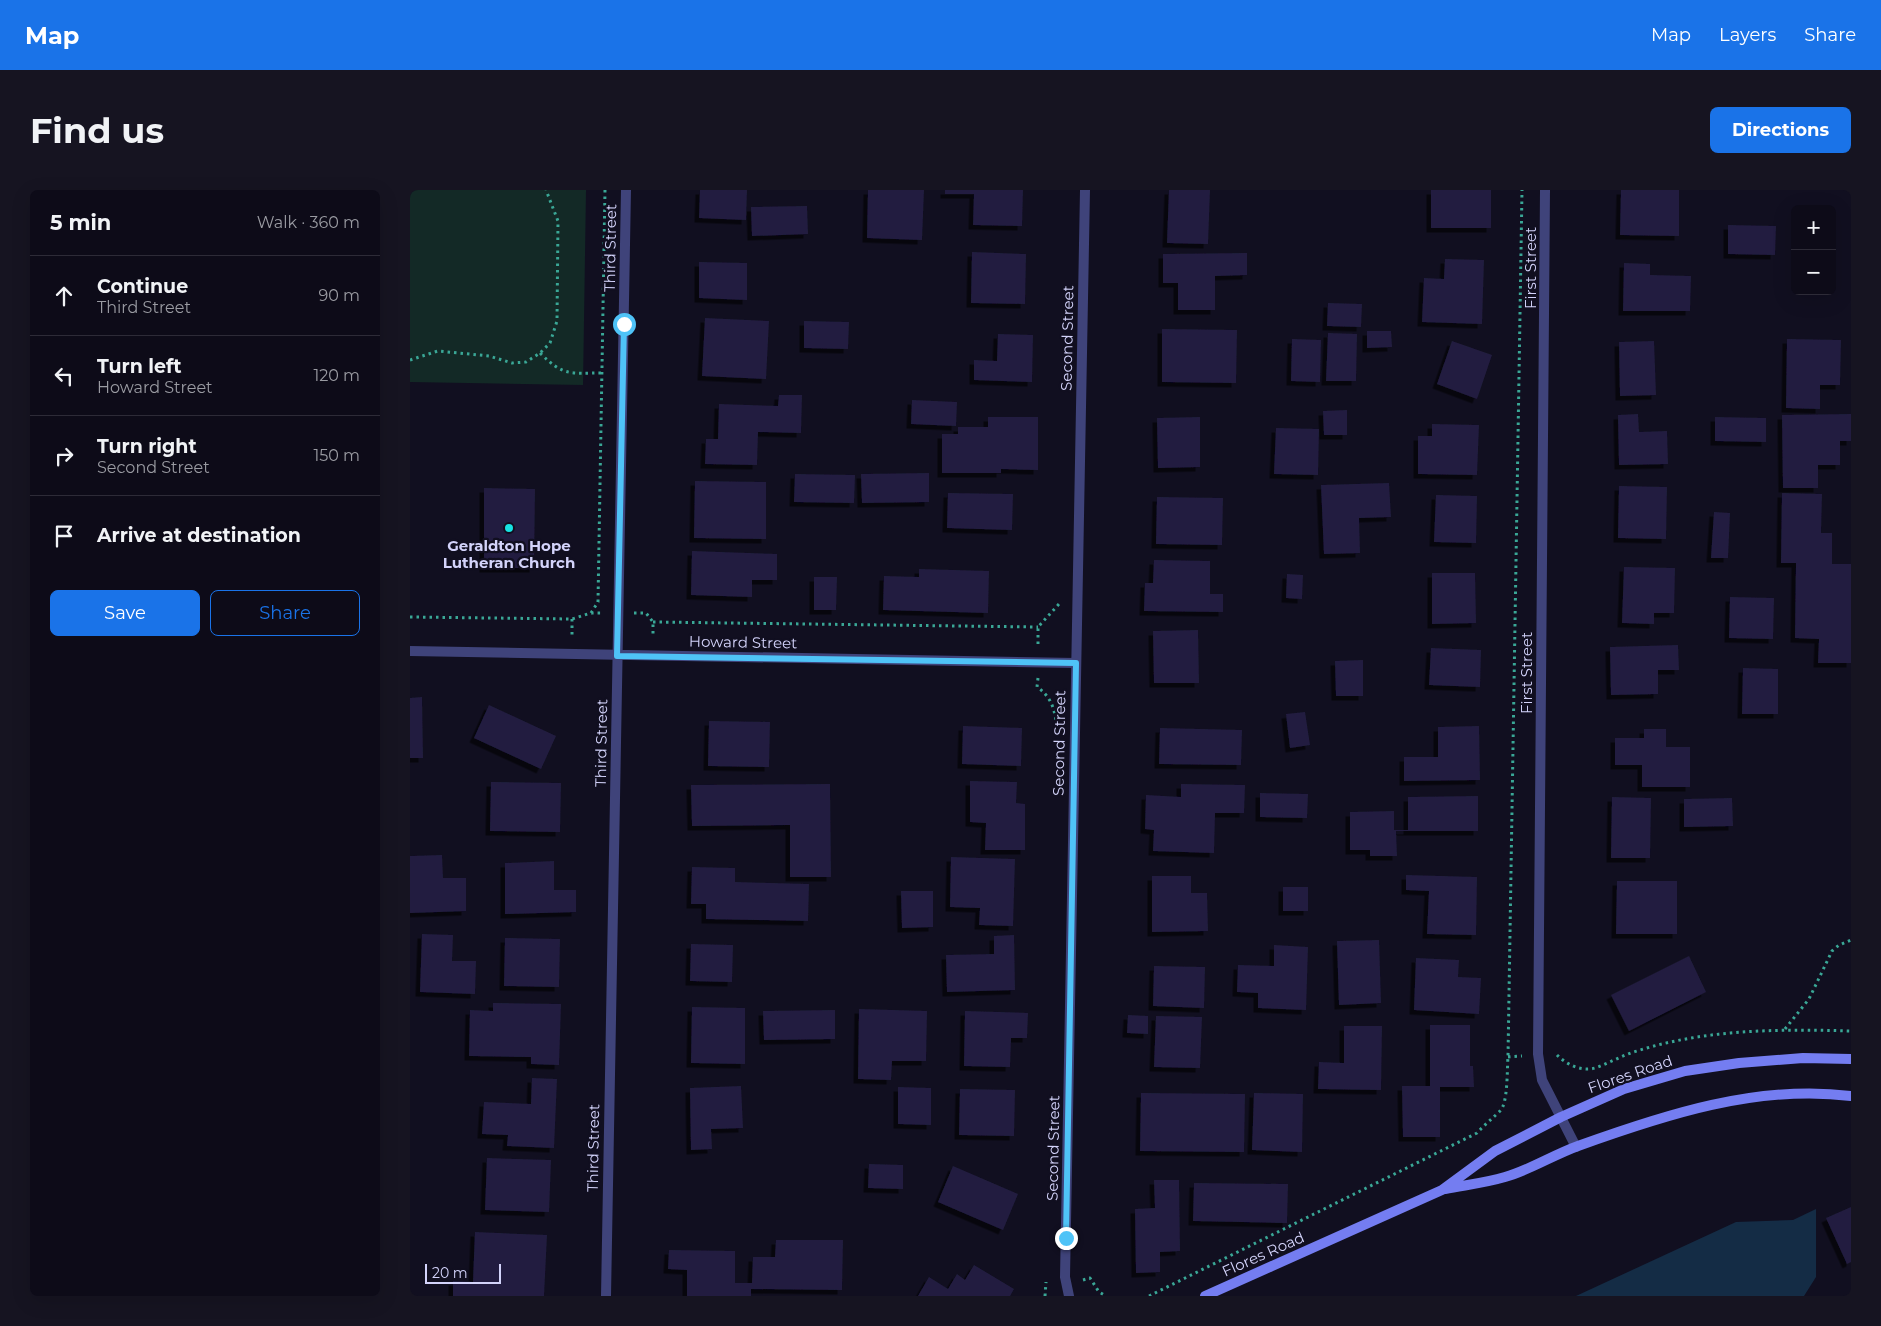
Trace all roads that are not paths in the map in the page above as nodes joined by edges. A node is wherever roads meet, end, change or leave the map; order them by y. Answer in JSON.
{"nodes":[{"id":1,"x":626,"y":190,"type":"edge"},
{"id":2,"x":1085,"y":190,"type":"edge"},
{"id":3,"x":1545,"y":190,"type":"edge"},
{"id":4,"x":410,"y":651,"type":"edge"},
{"id":5,"x":617,"y":656,"type":"junction"},
{"id":6,"x":1076,"y":663,"type":"junction"},
{"id":7,"x":1851,"y":1059,"type":"edge"},
{"id":8,"x":1851,"y":1096,"type":"edge"},
{"id":9,"x":1561,"y":1117,"type":"junction"},
{"id":10,"x":1576,"y":1147,"type":"junction"},
{"id":11,"x":1442,"y":1190,"type":"junction"},
{"id":12,"x":606,"y":1296,"type":"edge"},
{"id":13,"x":1069,"y":1296,"type":"edge"},
{"id":14,"x":1205,"y":1296,"type":"edge"}],
"edges":[{"from":1,"to":5,"type":"street","name":"Third Street"},
{"from":2,"to":6,"type":"street","name":"Second Street"},
{"from":3,"to":9,"type":"street","name":"First Street"},
{"from":4,"to":5,"type":"street","name":"Howard Street"},
{"from":5,"to":6,"type":"street","name":"Howard Street"},
{"from":5,"to":12,"type":"street","name":"Third Street"},
{"from":6,"to":13,"type":"street","name":"Second Street"},
{"from":7,"to":9,"type":"main road","name":"Flores Road"},
{"from":8,"to":10,"type":"main road","name":"Flores Road"},
{"from":9,"to":10,"type":"street","name":"First Street"},
{"from":9,"to":11,"type":"main road","name":"Flores Road"},
{"from":10,"to":11,"type":"main road","name":"Flores Road"},
{"from":11,"to":14,"type":"main road","name":"Flores Road"}]}
